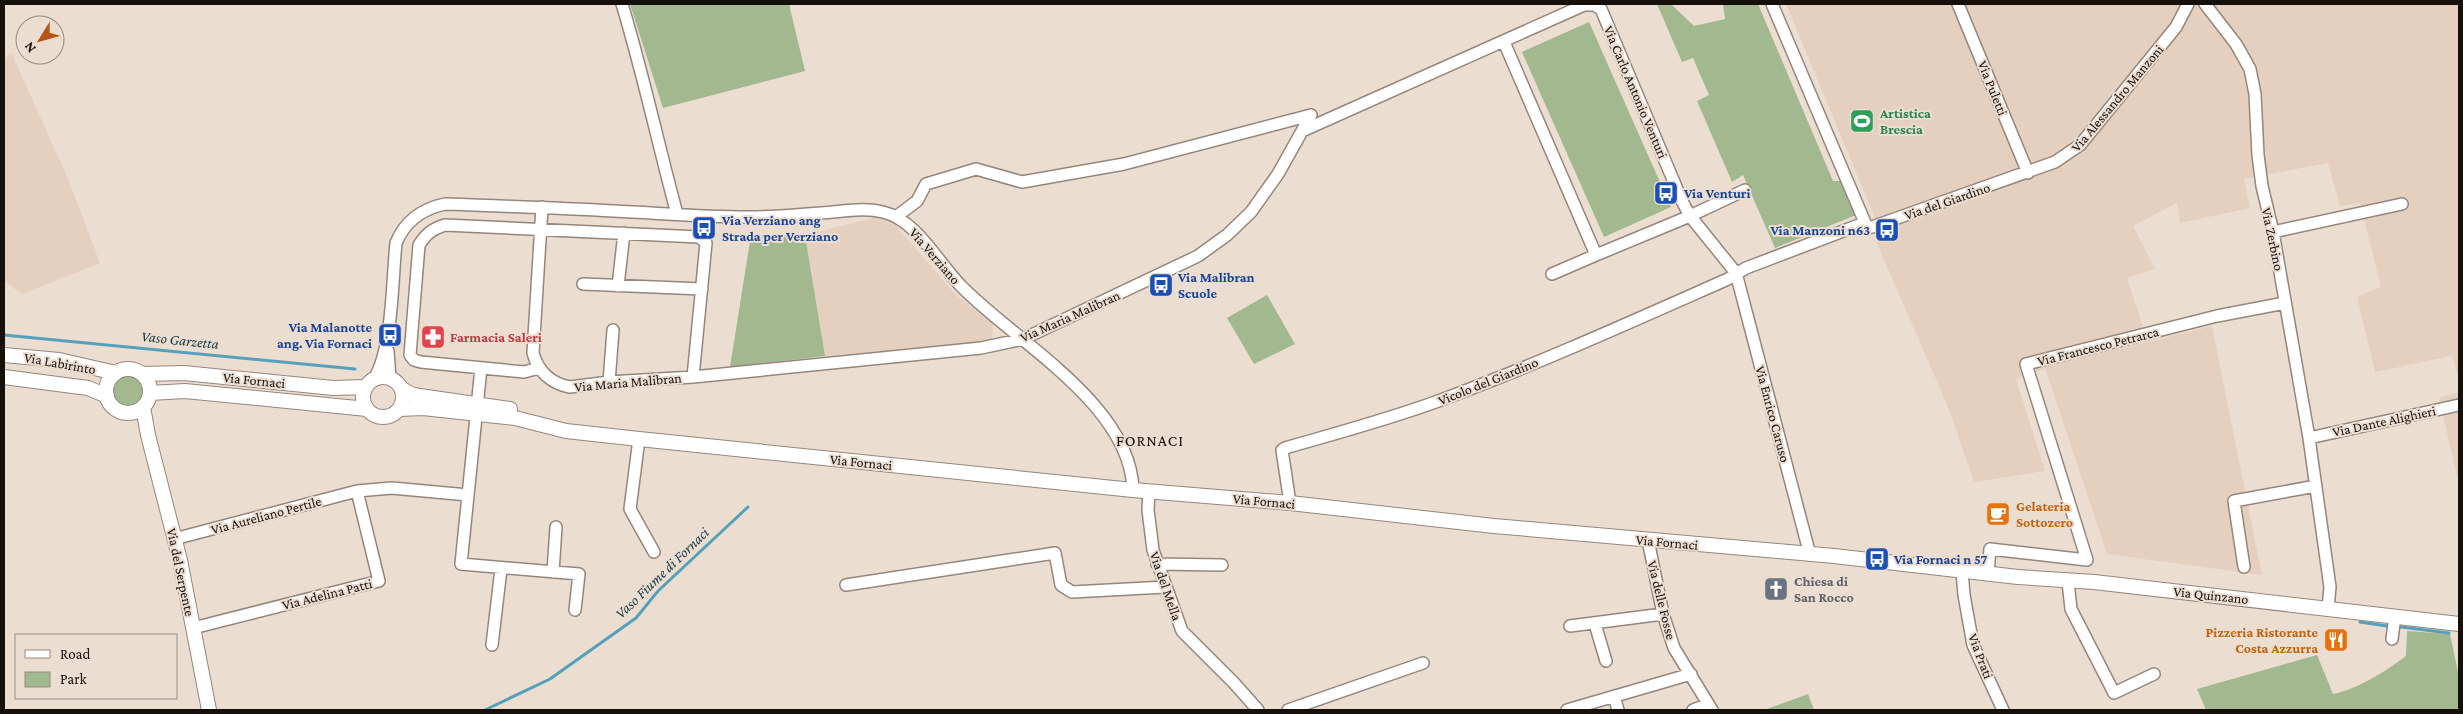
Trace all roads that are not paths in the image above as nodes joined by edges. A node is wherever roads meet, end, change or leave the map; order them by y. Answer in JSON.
{"nodes":[{"id":1,"x":622,"y":4,"type":"edge"},
{"id":2,"x":1772,"y":4,"type":"edge"},
{"id":3,"x":1958,"y":4,"type":"edge"},
{"id":4,"x":2188,"y":4,"type":"edge"},
{"id":5,"x":2205,"y":4,"type":"edge"},
{"id":6,"x":1504,"y":42,"type":"junction"},
{"id":7,"x":1302,"y":131,"type":"junction"},
{"id":8,"x":2028,"y":173,"type":"junction"},
{"id":9,"x":1745,"y":190,"type":"dead end"},
{"id":10,"x":2402,"y":204,"type":"dead end"},
{"id":11,"x":542,"y":207,"type":"junction"},
{"id":12,"x":676,"y":214,"type":"junction"},
{"id":13,"x":897,"y":216,"type":"junction"},
{"id":14,"x":1690,"y":216,"type":"junction"},
{"id":15,"x":1866,"y":225,"type":"junction"},
{"id":16,"x":542,"y":230,"type":"junction"},
{"id":17,"x":2273,"y":232,"type":"junction"},
{"id":18,"x":624,"y":233,"type":"junction"},
{"id":19,"x":1596,"y":255,"type":"junction"},
{"id":20,"x":393,"y":273,"type":"junction"},
{"id":21,"x":416,"y":273,"type":"junction"},
{"id":22,"x":1736,"y":273,"type":"junction"},
{"id":23,"x":1552,"y":274,"type":"dead end"},
{"id":24,"x":583,"y":284,"type":"dead end"},
{"id":25,"x":618,"y":286,"type":"junction"},
{"id":26,"x":702,"y":289,"type":"junction"},
{"id":27,"x":2285,"y":303,"type":"junction"},
{"id":28,"x":613,"y":330,"type":"dead end"},
{"id":29,"x":387,"y":337,"type":"junction"},
{"id":30,"x":1023,"y":339,"type":"junction"},
{"id":31,"x":4,"y":355,"type":"edge"},
{"id":32,"x":481,"y":368,"type":"junction"},
{"id":33,"x":540,"y":368,"type":"junction"},
{"id":34,"x":116,"y":373,"type":"junction"},
{"id":35,"x":142,"y":374,"type":"junction"},
{"id":36,"x":693,"y":377,"type":"junction"},
{"id":37,"x":4,"y":378,"type":"edge"},
{"id":38,"x":390,"y":378,"type":"junction"},
{"id":39,"x":609,"y":382,"type":"junction"},
{"id":40,"x":370,"y":383,"type":"junction"},
{"id":41,"x":402,"y":389,"type":"junction"},
{"id":42,"x":150,"y":393,"type":"junction"},
{"id":43,"x":107,"y":396,"type":"junction"},
{"id":44,"x":2459,"y":405,"type":"edge"},
{"id":45,"x":143,"y":407,"type":"junction"},
{"id":46,"x":476,"y":408,"type":"junction"},
{"id":47,"x":367,"y":409,"type":"junction"},
{"id":48,"x":399,"y":409,"type":"junction"},
{"id":49,"x":130,"y":413,"type":"junction"},
{"id":50,"x":148,"y":435,"type":"junction"},
{"id":51,"x":2309,"y":438,"type":"junction"},
{"id":52,"x":639,"y":439,"type":"junction"},
{"id":53,"x":2316,"y":486,"type":"junction"},
{"id":54,"x":1133,"y":490,"type":"junction"},
{"id":55,"x":357,"y":491,"type":"junction"},
{"id":56,"x":1148,"y":491,"type":"junction"},
{"id":57,"x":468,"y":495,"type":"junction"},
{"id":58,"x":1290,"y":503,"type":"junction"},
{"id":59,"x":556,"y":528,"type":"dead end"},
{"id":60,"x":174,"y":539,"type":"junction"},
{"id":61,"x":1648,"y":540,"type":"junction"},
{"id":62,"x":654,"y":552,"type":"dead end"},
{"id":63,"x":1810,"y":554,"type":"junction"},
{"id":64,"x":1157,"y":564,"type":"junction"},
{"id":65,"x":1222,"y":565,"type":"dead end"},
{"id":66,"x":2244,"y":567,"type":"dead end"},
{"id":67,"x":501,"y":569,"type":"junction"},
{"id":68,"x":1962,"y":571,"type":"junction"},
{"id":69,"x":553,"y":572,"type":"junction"},
{"id":70,"x":1988,"y":574,"type":"junction"},
{"id":71,"x":2068,"y":582,"type":"junction"},
{"id":72,"x":846,"y":585,"type":"dead end"},
{"id":73,"x":1165,"y":587,"type":"junction"},
{"id":74,"x":2328,"y":608,"type":"junction"},
{"id":75,"x":575,"y":610,"type":"dead end"},
{"id":76,"x":1663,"y":614,"type":"junction"},
{"id":77,"x":2395,"y":616,"type":"junction"},
{"id":78,"x":1595,"y":624,"type":"junction"},
{"id":79,"x":2459,"y":624,"type":"edge"},
{"id":80,"x":1570,"y":626,"type":"dead end"},
{"id":81,"x":193,"y":628,"type":"junction"},
{"id":82,"x":2392,"y":639,"type":"dead end"},
{"id":83,"x":492,"y":645,"type":"dead end"},
{"id":84,"x":1606,"y":661,"type":"dead end"},
{"id":85,"x":1423,"y":663,"type":"dead end"},
{"id":86,"x":1691,"y":674,"type":"junction"},
{"id":87,"x":2154,"y":674,"type":"dead end"},
{"id":88,"x":1614,"y":696,"type":"junction"},
{"id":89,"x":1710,"y":707,"type":"edge"},
{"id":90,"x":209,"y":710,"type":"edge"},
{"id":91,"x":1258,"y":710,"type":"edge"},
{"id":92,"x":1288,"y":710,"type":"edge"},
{"id":93,"x":1567,"y":710,"type":"edge"},
{"id":94,"x":1618,"y":710,"type":"edge"},
{"id":95,"x":1693,"y":710,"type":"edge"},
{"id":96,"x":2003,"y":710,"type":"edge"}],
"edges":[{"from":1,"to":12,"type":"street"},
{"from":2,"to":15,"type":"street"},
{"from":3,"to":8,"type":"street","name":"Via Puletti"},
{"from":4,"to":8,"type":"street","name":"Via Alessandro Manzoni"},
{"from":5,"to":17,"type":"street","name":"Via Zerbino"},
{"from":6,"to":7,"type":"street","name":"Via Carlo Antonio Venturi"},
{"from":6,"to":14,"type":"street","name":"Via Carlo Antonio Venturi"},
{"from":6,"to":19,"type":"street"},
{"from":7,"to":13,"type":"street","name":"Via Maria Malibran"},
{"from":7,"to":30,"type":"street","name":"Via Maria Malibran"},
{"from":8,"to":15,"type":"street","name":"Via del Giardino"},
{"from":9,"to":14,"type":"street"},
{"from":10,"to":17,"type":"street"},
{"from":11,"to":12,"type":"street","name":"Via Verziano"},
{"from":11,"to":16,"type":"street"},
{"from":11,"to":20,"type":"street","name":"Via Verziano"},
{"from":12,"to":13,"type":"street","name":"Via Verziano"},
{"from":13,"to":30,"type":"street","name":"Via Verziano"},
{"from":14,"to":19,"type":"street"},
{"from":14,"to":22,"type":"street","name":"Via Carlo Antonio Venturi"},
{"from":15,"to":22,"type":"street","name":"Via del Giardino"},
{"from":16,"to":18,"type":"street"},
{"from":16,"to":21,"type":"street"},
{"from":16,"to":33,"type":"street"},
{"from":17,"to":27,"type":"street","name":"Via Zerbino"},
{"from":18,"to":25,"type":"street"},
{"from":18,"to":26,"type":"street","name":"Via Maria Malibran"},
{"from":19,"to":23,"type":"street"},
{"from":20,"to":21,"type":"street"},
{"from":20,"to":29,"type":"street","name":"Via Verziano"},
{"from":21,"to":32,"type":"street"},
{"from":22,"to":58,"type":"street","name":"Vicolo del Giardino"},
{"from":22,"to":63,"type":"street","name":"Via Enrico Caruso"},
{"from":24,"to":25,"type":"street"},
{"from":25,"to":26,"type":"street"},
{"from":26,"to":36,"type":"street","name":"Via Maria Malibran"},
{"from":27,"to":51,"type":"street","name":"Via Zerbino"},
{"from":27,"to":70,"type":"street","name":"Via Francesco Petrarca"},
{"from":28,"to":39,"type":"street"},
{"from":29,"to":38,"type":"street"},
{"from":29,"to":40,"type":"street"},
{"from":30,"to":36,"type":"street","name":"Via Maria Malibran"},
{"from":30,"to":54,"type":"street","name":"Via Verziano"},
{"from":31,"to":34,"type":"street","name":"Via Labirinto"},
{"from":32,"to":33,"type":"street"},
{"from":32,"to":46,"type":"street"},
{"from":33,"to":39,"type":"street","name":"Via Maria Malibran"},
{"from":34,"to":35,"type":"street","name":"Via Fornaci"},
{"from":34,"to":43,"type":"street"},
{"from":35,"to":40,"type":"street","name":"Via Fornaci"},
{"from":35,"to":42,"type":"street"},
{"from":36,"to":39,"type":"street","name":"Via Maria Malibran"},
{"from":37,"to":43,"type":"street","name":"Via Labirinto"},
{"from":38,"to":40,"type":"street","name":"Via Fornaci"},
{"from":38,"to":41,"type":"street","name":"Via Fornaci"},
{"from":40,"to":47,"type":"street"},
{"from":41,"to":46,"type":"street","name":"Via Fornaci"},
{"from":41,"to":48,"type":"street"},
{"from":42,"to":45,"type":"street"},
{"from":42,"to":47,"type":"street","name":"Via Fornaci"},
{"from":43,"to":49,"type":"street"},
{"from":44,"to":51,"type":"street","name":"Via Dante Alighieri"},
{"from":45,"to":49,"type":"street"},
{"from":45,"to":50,"type":"street","name":"Via del Serpente"},
{"from":46,"to":48,"type":"street","name":"Via Fornaci"},
{"from":46,"to":52,"type":"street","name":"Via Fornaci"},
{"from":46,"to":57,"type":"street"},
{"from":47,"to":48,"type":"street","name":"Via Fornaci"},
{"from":49,"to":50,"type":"street","name":"Via del Serpente"},
{"from":50,"to":60,"type":"street","name":"Via del Serpente"},
{"from":51,"to":53,"type":"street","name":"Via Zerbino"},
{"from":52,"to":54,"type":"street","name":"Via Fornaci"},
{"from":52,"to":62,"type":"street"},
{"from":53,"to":66,"type":"street"},
{"from":53,"to":74,"type":"street","name":"Via Zerbino"},
{"from":54,"to":56,"type":"street","name":"Via Fornaci"},
{"from":55,"to":57,"type":"street"},
{"from":55,"to":60,"type":"street","name":"Via Aureliano Pertile"},
{"from":55,"to":81,"type":"street","name":"Via Adelina Patti"},
{"from":56,"to":58,"type":"street","name":"Via Fornaci"},
{"from":56,"to":64,"type":"street","name":"Via del Mella"},
{"from":57,"to":67,"type":"street"},
{"from":58,"to":61,"type":"street","name":"Via Fornaci"},
{"from":59,"to":69,"type":"street"},
{"from":60,"to":81,"type":"street","name":"Via del Serpente"},
{"from":61,"to":63,"type":"street","name":"Via Fornaci"},
{"from":61,"to":76,"type":"street","name":"Via delle Fosse"},
{"from":63,"to":68,"type":"street","name":"Via Fornaci"},
{"from":64,"to":65,"type":"street"},
{"from":64,"to":73,"type":"street","name":"Via del Mella"},
{"from":67,"to":69,"type":"street"},
{"from":67,"to":83,"type":"street"},
{"from":68,"to":70,"type":"street","name":"Via Quinzano"},
{"from":68,"to":96,"type":"street","name":"Via Prati"},
{"from":69,"to":75,"type":"street"},
{"from":70,"to":71,"type":"street","name":"Via Quinzano"},
{"from":71,"to":74,"type":"street","name":"Via Quinzano"},
{"from":71,"to":87,"type":"street"},
{"from":72,"to":73,"type":"street"},
{"from":73,"to":91,"type":"street","name":"Via del Mella"},
{"from":74,"to":77,"type":"street","name":"Via Quinzano"},
{"from":76,"to":78,"type":"street"},
{"from":76,"to":86,"type":"street","name":"Via delle Fosse"},
{"from":77,"to":79,"type":"street","name":"Via Quinzano"},
{"from":77,"to":82,"type":"street"},
{"from":78,"to":80,"type":"street"},
{"from":78,"to":84,"type":"street"},
{"from":81,"to":90,"type":"street","name":"Via del Serpente"},
{"from":85,"to":92,"type":"street"},
{"from":86,"to":88,"type":"street"},
{"from":86,"to":89,"type":"street","name":"Via delle Fosse"},
{"from":88,"to":93,"type":"street"},
{"from":88,"to":94,"type":"street"},
{"from":89,"to":95,"type":"street"}]}
